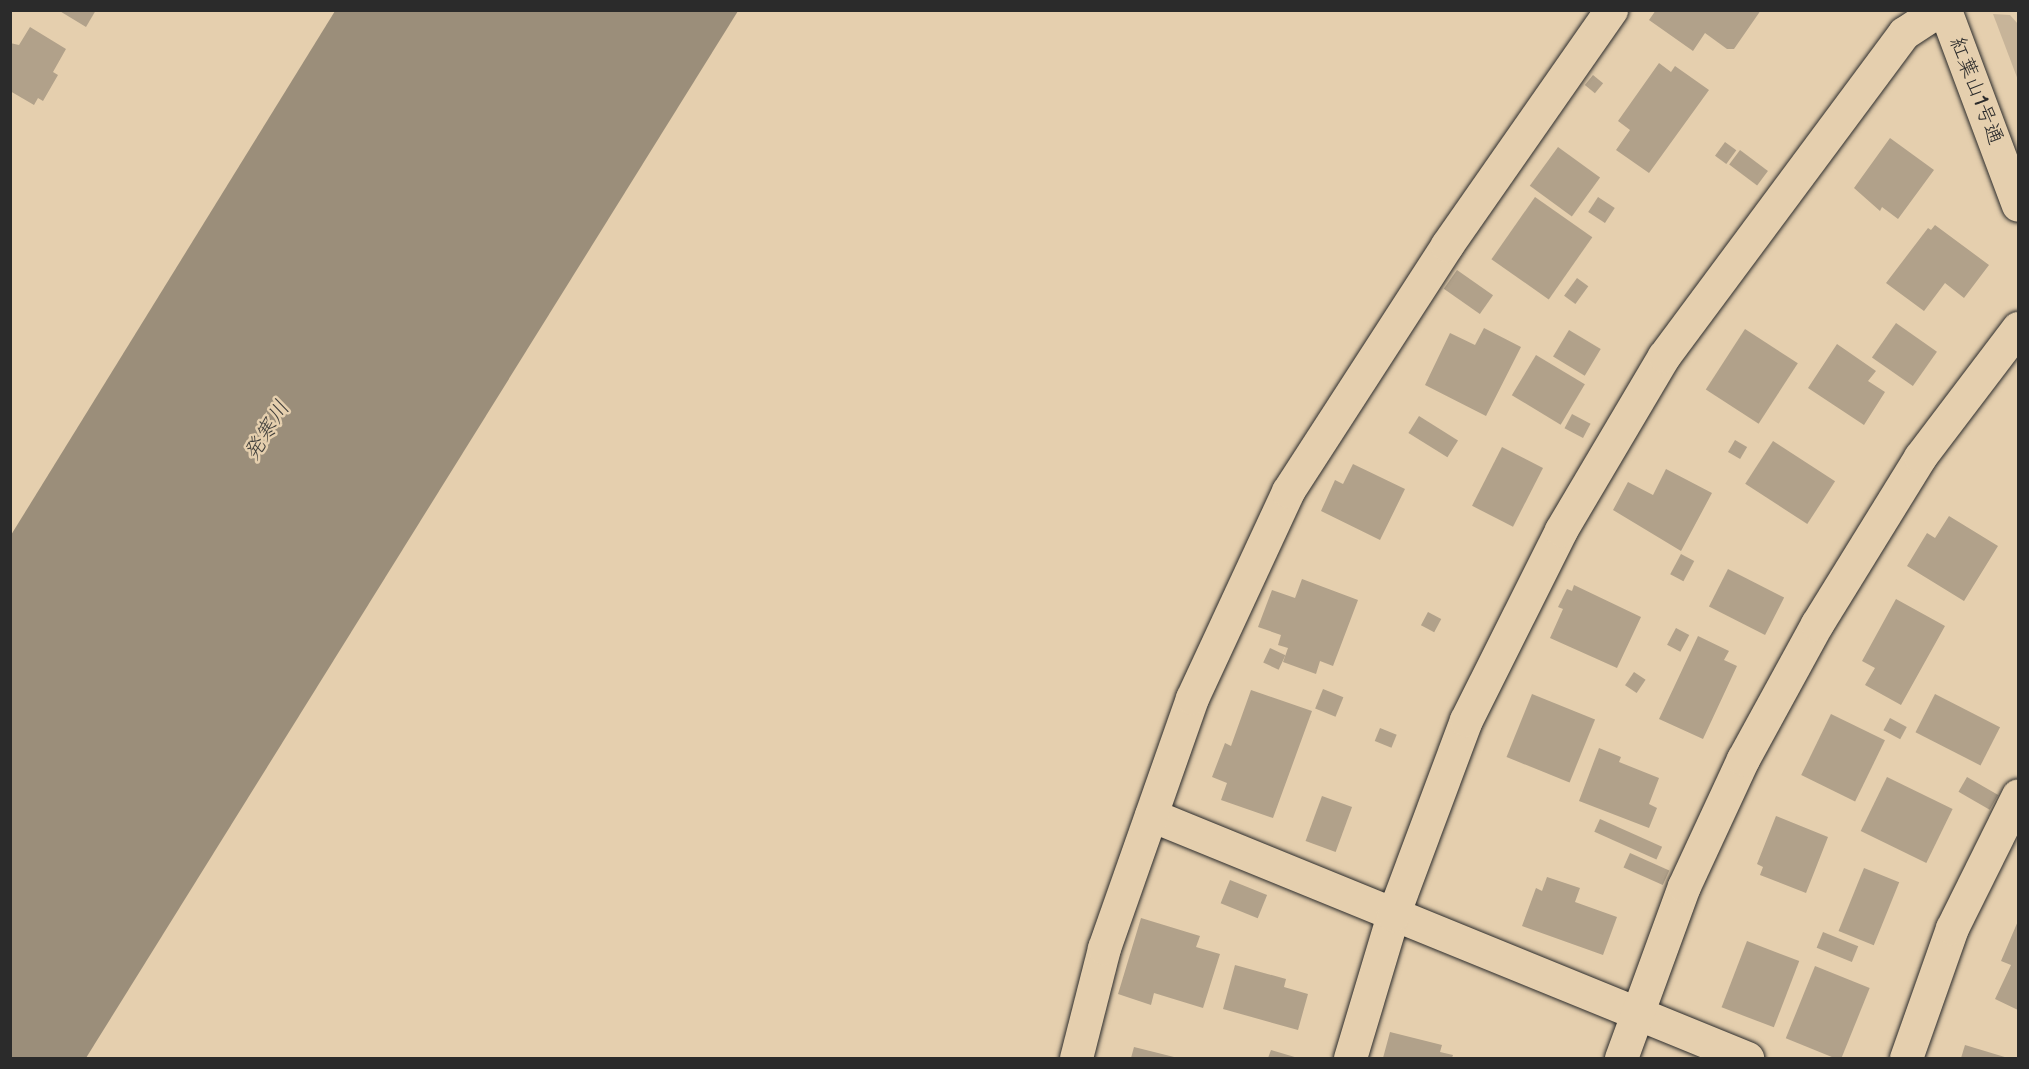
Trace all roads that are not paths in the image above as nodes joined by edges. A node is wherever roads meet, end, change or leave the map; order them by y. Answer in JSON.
{"nodes":[{"id":1,"x":1611,"y":10,"type":"edge"},
{"id":2,"x":1939,"y":10,"type":"edge"},
{"id":3,"x":1945,"y":10,"type":"edge"},
{"id":4,"x":2019,"y":206,"type":"edge"},
{"id":5,"x":2019,"y":328,"type":"edge"},
{"id":6,"x":2019,"y":795,"type":"edge"},
{"id":7,"x":1151,"y":815,"type":"junction"},
{"id":8,"x":1394,"y":915,"type":"junction"},
{"id":9,"x":1638,"y":1012,"type":"junction"},
{"id":10,"x":1076,"y":1059,"type":"edge"},
{"id":11,"x":1350,"y":1059,"type":"edge"},
{"id":12,"x":1621,"y":1059,"type":"edge"},
{"id":13,"x":1747,"y":1059,"type":"edge"},
{"id":14,"x":1906,"y":1059,"type":"edge"}],
"edges":[{"from":1,"to":7,"type":"street"},
{"from":2,"to":8,"type":"street"},
{"from":3,"to":4,"type":"street","name":"紅葉山1号通"},
{"from":5,"to":9,"type":"street"},
{"from":6,"to":14,"type":"street"},
{"from":7,"to":8,"type":"street"},
{"from":7,"to":10,"type":"street"},
{"from":8,"to":9,"type":"street"},
{"from":8,"to":11,"type":"street"},
{"from":9,"to":12,"type":"street"},
{"from":9,"to":13,"type":"street"}]}
